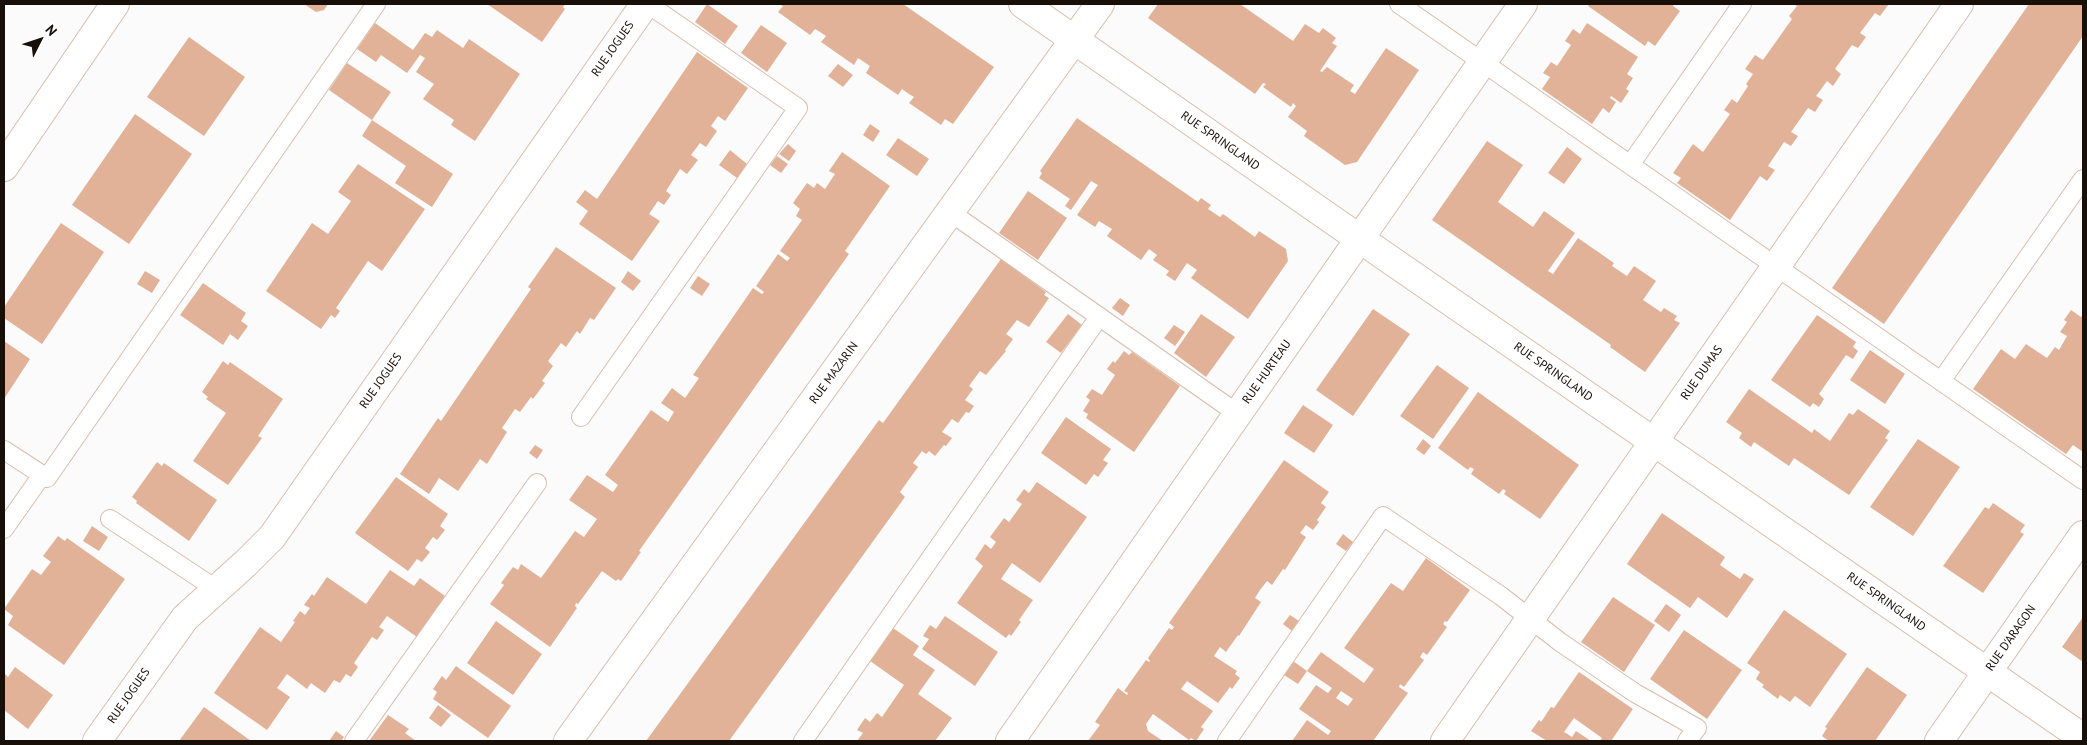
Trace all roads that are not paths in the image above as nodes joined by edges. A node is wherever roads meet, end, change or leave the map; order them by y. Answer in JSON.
{"nodes":[{"id":1,"x":115,"y":4,"type":"edge"},
{"id":2,"x":376,"y":4,"type":"edge"},
{"id":3,"x":646,"y":4,"type":"edge"},
{"id":4,"x":1023,"y":4,"type":"edge"},
{"id":5,"x":1100,"y":4,"type":"edge"},
{"id":6,"x":1399,"y":4,"type":"edge"},
{"id":7,"x":1524,"y":4,"type":"edge"},
{"id":8,"x":1742,"y":4,"type":"edge"},
{"id":9,"x":1959,"y":4,"type":"edge"},
{"id":10,"x":1074,"y":39,"type":"junction"},
{"id":11,"x":1483,"y":62,"type":"junction"},
{"id":12,"x":1630,"y":165,"type":"junction"},
{"id":13,"x":4,"y":168,"type":"edge"},
{"id":14,"x":2083,"y":179,"type":"edge"},
{"id":15,"x":950,"y":212,"type":"junction"},
{"id":16,"x":1359,"y":238,"type":"junction"},
{"id":17,"x":1777,"y":267,"type":"junction"},
{"id":18,"x":1100,"y":317,"type":"junction"},
{"id":19,"x":1941,"y":381,"type":"junction"},
{"id":20,"x":1238,"y":414,"type":"junction"},
{"id":21,"x":581,"y":417,"type":"dead end"},
{"id":22,"x":1654,"y":443,"type":"junction"},
{"id":23,"x":4,"y":450,"type":"edge"},
{"id":24,"x":42,"y":475,"type":"junction"},
{"id":25,"x":2083,"y":480,"type":"edge"},
{"id":26,"x":537,"y":483,"type":"dead end"},
{"id":27,"x":110,"y":519,"type":"dead end"},
{"id":28,"x":4,"y":529,"type":"edge"},
{"id":29,"x":2083,"y":536,"type":"edge"},
{"id":30,"x":216,"y":589,"type":"junction"},
{"id":31,"x":1531,"y":619,"type":"junction"},
{"id":32,"x":1988,"y":672,"type":"junction"},
{"id":33,"x":2083,"y":738,"type":"edge"},
{"id":34,"x":97,"y":741,"type":"edge"},
{"id":35,"x":354,"y":741,"type":"edge"},
{"id":36,"x":568,"y":741,"type":"edge"},
{"id":37,"x":802,"y":741,"type":"edge"},
{"id":38,"x":1010,"y":741,"type":"edge"},
{"id":39,"x":1227,"y":741,"type":"edge"},
{"id":40,"x":1445,"y":741,"type":"edge"},
{"id":41,"x":1687,"y":741,"type":"edge"},
{"id":42,"x":1939,"y":741,"type":"edge"}],
"edges":[{"from":1,"to":13,"type":"street"},
{"from":2,"to":24,"type":"lane"},
{"from":3,"to":21,"type":"lane"},
{"from":3,"to":30,"type":"street","name":"RUE JOGUES"},
{"from":4,"to":10,"type":"street","name":"RUE SPRINGLAND"},
{"from":5,"to":10,"type":"street","name":"RUE MAZARIN"},
{"from":6,"to":11,"type":"lane"},
{"from":7,"to":11,"type":"street","name":"RUE HURTEAU"},
{"from":8,"to":12,"type":"lane"},
{"from":9,"to":17,"type":"street","name":"RUE DUMAS"},
{"from":10,"to":15,"type":"street","name":"RUE MAZARIN"},
{"from":10,"to":16,"type":"street","name":"RUE SPRINGLAND"},
{"from":11,"to":12,"type":"lane"},
{"from":11,"to":16,"type":"street","name":"RUE HURTEAU"},
{"from":12,"to":17,"type":"lane"},
{"from":14,"to":19,"type":"lane"},
{"from":15,"to":18,"type":"lane"},
{"from":15,"to":36,"type":"street","name":"RUE MAZARIN"},
{"from":16,"to":20,"type":"street","name":"RUE HURTEAU"},
{"from":16,"to":22,"type":"street","name":"RUE SPRINGLAND"},
{"from":17,"to":19,"type":"lane"},
{"from":17,"to":22,"type":"street","name":"RUE DUMAS"},
{"from":18,"to":20,"type":"lane"},
{"from":18,"to":37,"type":"lane"},
{"from":19,"to":25,"type":"lane"},
{"from":20,"to":38,"type":"street","name":"RUE HURTEAU"},
{"from":22,"to":31,"type":"street","name":"RUE DUMAS"},
{"from":22,"to":32,"type":"street","name":"RUE SPRINGLAND"},
{"from":23,"to":24,"type":"lane"},
{"from":24,"to":28,"type":"lane"},
{"from":26,"to":35,"type":"lane"},
{"from":27,"to":30,"type":"lane"},
{"from":29,"to":32,"type":"street","name":"RUE D'ARAGON"},
{"from":30,"to":34,"type":"street","name":"RUE JOGUES"},
{"from":31,"to":39,"type":"lane"},
{"from":31,"to":40,"type":"street","name":"RUE DUMAS"},
{"from":31,"to":41,"type":"lane"},
{"from":32,"to":33,"type":"street","name":"RUE SPRINGLAND"},
{"from":32,"to":42,"type":"street","name":"RUE D'ARAGON"}]}
